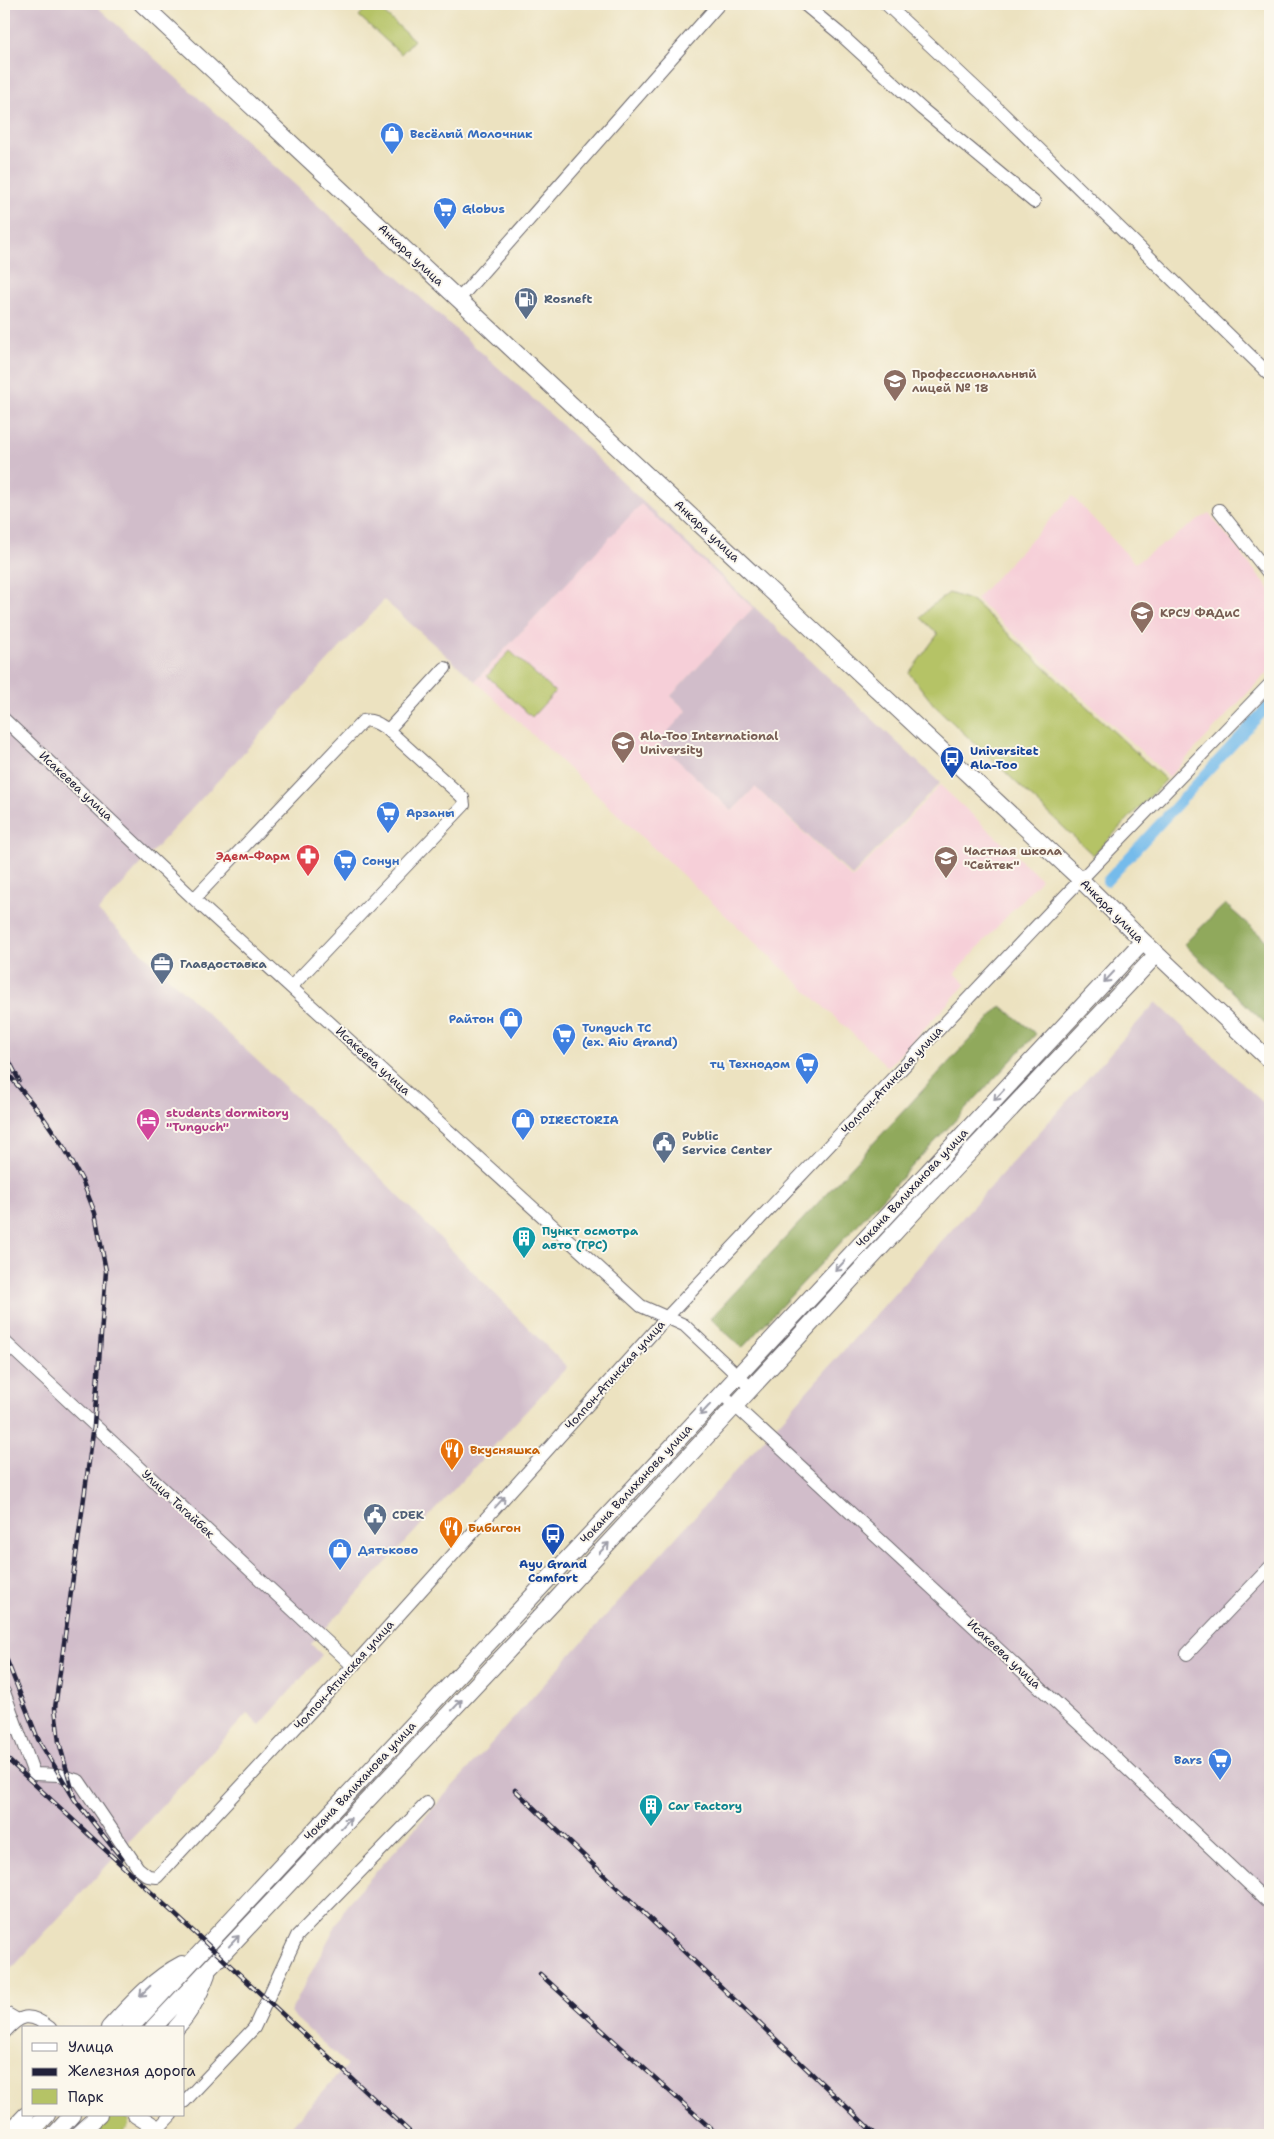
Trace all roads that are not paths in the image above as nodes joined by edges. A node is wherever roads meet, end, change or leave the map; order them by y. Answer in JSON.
{"nodes":[{"id":1,"x":142,"y":4,"type":"edge"},
{"id":2,"x":719,"y":4,"type":"edge"},
{"id":3,"x":804,"y":4,"type":"edge"},
{"id":4,"x":886,"y":4,"type":"edge"},
{"id":5,"x":1034,"y":202,"type":"dead end"},
{"id":6,"x":459,"y":299,"type":"junction"},
{"id":7,"x":1270,"y":375,"type":"edge"},
{"id":8,"x":1219,"y":510,"type":"dead end"},
{"id":9,"x":1270,"y":575,"type":"edge"},
{"id":10,"x":445,"y":668,"type":"dead end"},
{"id":11,"x":1270,"y":684,"type":"edge"},
{"id":12,"x":4,"y":719,"type":"edge"},
{"id":13,"x":388,"y":730,"type":"junction"},
{"id":14,"x":1081,"y":880,"type":"junction"},
{"id":15,"x":194,"y":899,"type":"junction"},
{"id":16,"x":1143,"y":941,"type":"junction"},
{"id":17,"x":1157,"y":954,"type":"junction"},
{"id":18,"x":291,"y":987,"type":"junction"},
{"id":19,"x":1270,"y":1061,"type":"edge"},
{"id":20,"x":911,"y":1189,"type":"junction"},
{"id":21,"x":924,"y":1201,"type":"junction"},
{"id":22,"x":667,"y":1317,"type":"junction"},
{"id":23,"x":4,"y":1341,"type":"edge"},
{"id":24,"x":738,"y":1375,"type":"junction"},
{"id":25,"x":752,"y":1389,"type":"junction"},
{"id":26,"x":721,"y":1393,"type":"junction"},
{"id":27,"x":736,"y":1407,"type":"junction"},
{"id":28,"x":1270,"y":1567,"type":"edge"},
{"id":29,"x":538,"y":1590,"type":"junction"},
{"id":30,"x":552,"y":1604,"type":"junction"},
{"id":31,"x":1187,"y":1654,"type":"dead end"},
{"id":32,"x":353,"y":1666,"type":"junction"},
{"id":33,"x":4,"y":1692,"type":"edge"},
{"id":34,"x":427,"y":1803,"type":"dead end"},
{"id":35,"x":1270,"y":1904,"type":"edge"},
{"id":36,"x":205,"y":1960,"type":"junction"},
{"id":37,"x":4,"y":2012,"type":"edge"},
{"id":38,"x":16,"y":2019,"type":"junction"},
{"id":39,"x":45,"y":2024,"type":"edge"},
{"id":40,"x":111,"y":2026,"type":"edge"},
{"id":41,"x":132,"y":2026,"type":"edge"},
{"id":42,"x":155,"y":2026,"type":"edge"},
{"id":43,"x":178,"y":2026,"type":"edge"},
{"id":44,"x":4,"y":2033,"type":"edge"},
{"id":45,"x":185,"y":2101,"type":"edge"},
{"id":46,"x":25,"y":2116,"type":"edge"},
{"id":47,"x":46,"y":2116,"type":"edge"},
{"id":48,"x":71,"y":2116,"type":"edge"},
{"id":49,"x":98,"y":2116,"type":"edge"},
{"id":50,"x":137,"y":2116,"type":"edge"},
{"id":51,"x":147,"y":2116,"type":"edge"},
{"id":52,"x":170,"y":2116,"type":"edge"},
{"id":53,"x":155,"y":2132,"type":"edge"},
{"id":54,"x":7,"y":2135,"type":"edge"},
{"id":55,"x":28,"y":2135,"type":"edge"},
{"id":56,"x":54,"y":2135,"type":"edge"},
{"id":57,"x":78,"y":2135,"type":"edge"}],
"edges":[{"from":1,"to":6,"type":"main road","name":"Анкара улица"},
{"from":2,"to":6,"type":"street"},
{"from":3,"to":5,"type":"street"},
{"from":4,"to":7,"type":"street"},
{"from":6,"to":14,"type":"main road","name":"Анкара улица"},
{"from":8,"to":9,"type":"street"},
{"from":10,"to":13,"type":"street"},
{"from":11,"to":14,"type":"street","name":"Чолпон-Атинская улица"},
{"from":12,"to":15,"type":"street","name":"Исакеева улица"},
{"from":13,"to":15,"type":"street"},
{"from":13,"to":18,"type":"street"},
{"from":14,"to":16,"type":"main road","name":"Анкара улица"},
{"from":14,"to":22,"type":"street","name":"Чолпон-Атинская улица"},
{"from":15,"to":18,"type":"street","name":"Исакеева улица"},
{"from":16,"to":17,"type":"main road","name":"Анкара улица"},
{"from":16,"to":20,"type":"main road","name":"Чокана Валиханова улица","one_way":true},
{"from":17,"to":19,"type":"main road","name":"Анкара улица"},
{"from":17,"to":21,"type":"main road","name":"Чокана Валиханова улица"},
{"from":18,"to":22,"type":"street","name":"Исакеева улица"},
{"from":20,"to":21,"type":"main road"},
{"from":20,"to":24,"type":"main road","name":"Чокана Валиханова улица","one_way":true},
{"from":21,"to":25,"type":"main road","name":"Чокана Валиханова улица"},
{"from":22,"to":24,"type":"street","name":"Исакеева улица"},
{"from":32,"to":22,"type":"street","name":"Чолпон-Атинская улица","one_way":true},
{"from":23,"to":32,"type":"street","name":"Улица Тагайбек"},
{"from":24,"to":25,"type":"street","name":"Исакеева улица"},
{"from":24,"to":26,"type":"main road","name":"Чокана Валиханова улица"},
{"from":25,"to":27,"type":"main road","name":"Чокана Валиханова улица"},
{"from":26,"to":27,"type":"street","name":"Исакеева улица"},
{"from":26,"to":29,"type":"main road","name":"Чокана Валиханова улица","one_way":true},
{"from":30,"to":27,"type":"main road","name":"Чокана Валиханова улица","one_way":true},
{"from":27,"to":35,"type":"street","name":"Исакеева улица"},
{"from":28,"to":31,"type":"street"},
{"from":29,"to":30,"type":"main road"},
{"from":29,"to":36,"type":"main road","name":"Чокана Валиханова улица"},
{"from":36,"to":30,"type":"main road","name":"Чокана Валиханова улица","one_way":true},
{"from":32,"to":33,"type":"street","name":"Чолпон-Атинская улица"},
{"from":34,"to":45,"type":"street"},
{"from":36,"to":40,"type":"main road","one_way":true},
{"from":36,"to":41,"type":"main road","name":"Чокана Валиханова улица"},
{"from":36,"to":42,"type":"main road","name":"Чокана Валиханова улица"},
{"from":36,"to":43,"type":"main road"},
{"from":37,"to":38,"type":"street"},
{"from":38,"to":39,"type":"street"},
{"from":38,"to":44,"type":"street"},
{"from":46,"to":54,"type":"main road"},
{"from":47,"to":55,"type":"main road"},
{"from":48,"to":56,"type":"main road"},
{"from":49,"to":57,"type":"main road"},
{"from":50,"to":53,"type":"main road"},
{"from":51,"to":53,"type":"main road"},
{"from":52,"to":53,"type":"street"}]}
